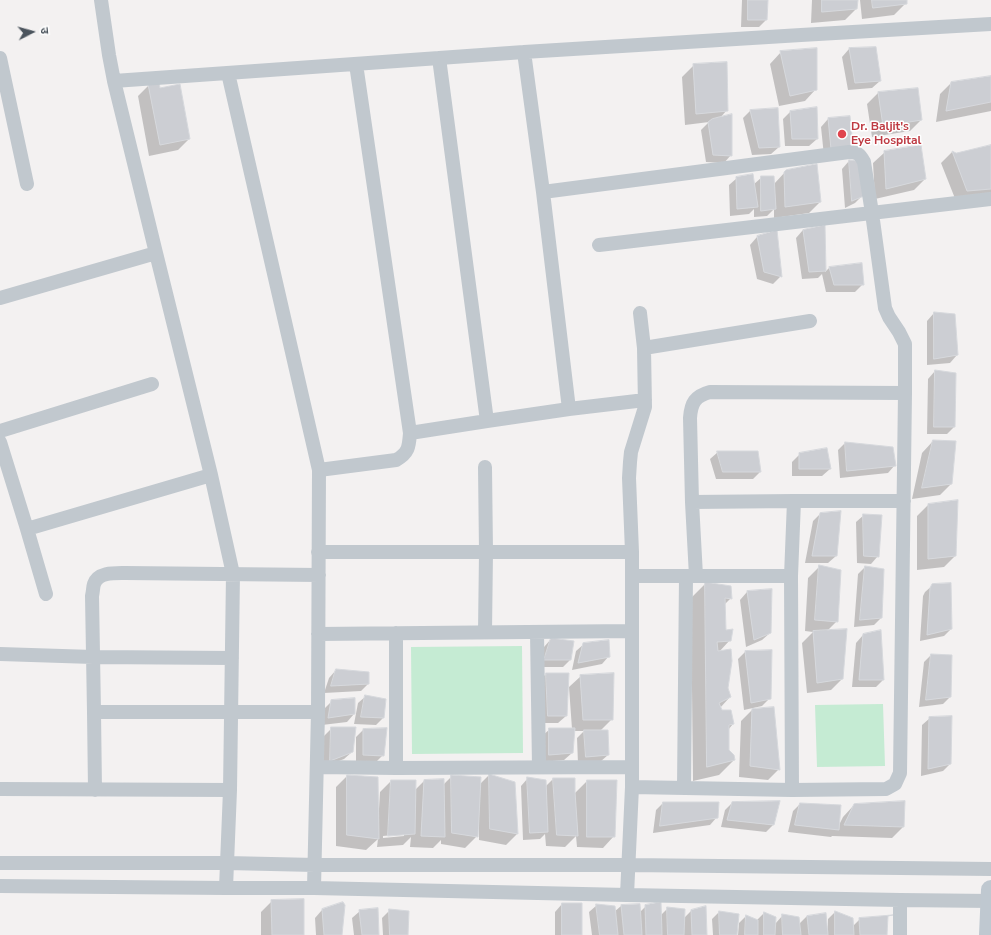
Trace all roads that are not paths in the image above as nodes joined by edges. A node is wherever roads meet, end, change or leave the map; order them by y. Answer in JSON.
{"nodes":[{"id":1,"x":101,"y":0,"type":"edge"},
{"id":2,"x":991,"y":24,"type":"edge"},
{"id":3,"x":524,"y":52,"type":"junction"},
{"id":4,"x":0,"y":58,"type":"edge"},
{"id":5,"x":439,"y":58,"type":"junction"},
{"id":6,"x":356,"y":64,"type":"junction"},
{"id":7,"x":228,"y":73,"type":"junction"},
{"id":8,"x":114,"y":81,"type":"junction"},
{"id":9,"x":28,"y":184,"type":"dead end"},
{"id":10,"x":542,"y":192,"type":"junction"},
{"id":11,"x":991,"y":199,"type":"edge"},
{"id":12,"x":872,"y":213,"type":"junction"},
{"id":13,"x":599,"y":245,"type":"dead end"},
{"id":14,"x":156,"y":253,"type":"junction"},
{"id":15,"x":0,"y":298,"type":"edge"},
{"id":16,"x":640,"y":313,"type":"dead end"},
{"id":17,"x":810,"y":321,"type":"dead end"},
{"id":18,"x":644,"y":348,"type":"junction"},
{"id":19,"x":152,"y":384,"type":"dead end"},
{"id":20,"x":905,"y":393,"type":"junction"},
{"id":21,"x":645,"y":400,"type":"junction"},
{"id":22,"x":569,"y":409,"type":"junction"},
{"id":23,"x":487,"y":421,"type":"junction"},
{"id":24,"x":0,"y":430,"type":"edge"},
{"id":25,"x":410,"y":433,"type":"junction"},
{"id":26,"x":0,"y":442,"type":"edge"},
{"id":27,"x":485,"y":467,"type":"dead end"},
{"id":28,"x":319,"y":470,"type":"junction"},
{"id":29,"x":210,"y":475,"type":"junction"},
{"id":30,"x":794,"y":501,"type":"junction"},
{"id":31,"x":904,"y":501,"type":"junction"},
{"id":32,"x":692,"y":502,"type":"junction"},
{"id":33,"x":27,"y":529,"type":"junction"},
{"id":34,"x":318,"y":552,"type":"junction"},
{"id":35,"x":486,"y":552,"type":"junction"},
{"id":36,"x":632,"y":552,"type":"junction"},
{"id":37,"x":233,"y":574,"type":"junction"},
{"id":38,"x":318,"y":575,"type":"junction"},
{"id":39,"x":632,"y":576,"type":"junction"},
{"id":40,"x":691,"y":576,"type":"junction"},
{"id":41,"x":792,"y":576,"type":"junction"},
{"id":42,"x":46,"y":594,"type":"dead end"},
{"id":43,"x":632,"y":631,"type":"junction"},
{"id":44,"x":485,"y":632,"type":"junction"},
{"id":45,"x":537,"y":632,"type":"junction"},
{"id":46,"x":396,"y":633,"type":"junction"},
{"id":47,"x":318,"y":634,"type":"junction"},
{"id":48,"x":0,"y":654,"type":"edge"},
{"id":49,"x":93,"y":657,"type":"junction"},
{"id":50,"x":232,"y":658,"type":"junction"},
{"id":51,"x":231,"y":711,"type":"junction"},
{"id":52,"x":94,"y":712,"type":"junction"},
{"id":53,"x":318,"y":712,"type":"junction"},
{"id":54,"x":316,"y":767,"type":"junction"},
{"id":55,"x":539,"y":767,"type":"junction"},
{"id":56,"x":632,"y":767,"type":"junction"},
{"id":57,"x":396,"y":768,"type":"junction"},
{"id":58,"x":632,"y":787,"type":"junction"},
{"id":59,"x":684,"y":788,"type":"junction"},
{"id":60,"x":0,"y":790,"type":"edge"},
{"id":61,"x":95,"y":790,"type":"junction"},
{"id":62,"x":230,"y":790,"type":"junction"},
{"id":63,"x":792,"y":790,"type":"junction"},
{"id":64,"x":0,"y":863,"type":"edge"},
{"id":65,"x":227,"y":863,"type":"junction"},
{"id":66,"x":315,"y":865,"type":"junction"},
{"id":67,"x":629,"y":865,"type":"junction"},
{"id":68,"x":991,"y":869,"type":"edge"},
{"id":69,"x":0,"y":886,"type":"edge"},
{"id":70,"x":226,"y":888,"type":"junction"},
{"id":71,"x":314,"y":888,"type":"junction"},
{"id":72,"x":627,"y":895,"type":"junction"},
{"id":73,"x":991,"y":897,"type":"edge"},
{"id":74,"x":900,"y":900,"type":"junction"},
{"id":75,"x":900,"y":935,"type":"edge"},
{"id":76,"x":989,"y":935,"type":"edge"}],
"edges":[{"from":1,"to":8,"type":"street"},
{"from":2,"to":3,"type":"street"},
{"from":3,"to":5,"type":"street"},
{"from":3,"to":10,"type":"street"},
{"from":4,"to":9,"type":"street"},
{"from":5,"to":6,"type":"street"},
{"from":5,"to":23,"type":"street"},
{"from":6,"to":7,"type":"street"},
{"from":6,"to":25,"type":"street"},
{"from":7,"to":8,"type":"street"},
{"from":7,"to":28,"type":"street"},
{"from":8,"to":14,"type":"street"},
{"from":10,"to":12,"type":"street"},
{"from":10,"to":22,"type":"street"},
{"from":11,"to":12,"type":"street"},
{"from":12,"to":13,"type":"street"},
{"from":12,"to":20,"type":"street"},
{"from":14,"to":15,"type":"street"},
{"from":14,"to":29,"type":"street"},
{"from":16,"to":18,"type":"street"},
{"from":17,"to":18,"type":"street"},
{"from":18,"to":21,"type":"street"},
{"from":19,"to":24,"type":"street"},
{"from":20,"to":31,"type":"street"},
{"from":20,"to":32,"type":"street"},
{"from":21,"to":22,"type":"street"},
{"from":21,"to":36,"type":"street"},
{"from":22,"to":23,"type":"street"},
{"from":23,"to":25,"type":"street"},
{"from":25,"to":28,"type":"street"},
{"from":26,"to":33,"type":"street"},
{"from":27,"to":35,"type":"street"},
{"from":28,"to":34,"type":"street"},
{"from":29,"to":33,"type":"street"},
{"from":29,"to":37,"type":"street"},
{"from":30,"to":31,"type":"street"},
{"from":30,"to":32,"type":"street"},
{"from":30,"to":41,"type":"street"},
{"from":31,"to":63,"type":"street"},
{"from":32,"to":40,"type":"street"},
{"from":33,"to":42,"type":"street"},
{"from":34,"to":35,"type":"street"},
{"from":34,"to":38,"type":"street"},
{"from":35,"to":36,"type":"street"},
{"from":35,"to":44,"type":"street"},
{"from":36,"to":39,"type":"street"},
{"from":37,"to":38,"type":"street"},
{"from":37,"to":49,"type":"street"},
{"from":37,"to":50,"type":"street"},
{"from":38,"to":47,"type":"street"},
{"from":39,"to":40,"type":"street"},
{"from":39,"to":43,"type":"street"},
{"from":40,"to":41,"type":"street"},
{"from":40,"to":59,"type":"street"},
{"from":41,"to":63,"type":"street"},
{"from":43,"to":45,"type":"street"},
{"from":43,"to":56,"type":"street"},
{"from":44,"to":45,"type":"street"},
{"from":44,"to":46,"type":"street"},
{"from":45,"to":55,"type":"street"},
{"from":46,"to":47,"type":"street"},
{"from":46,"to":57,"type":"street"},
{"from":47,"to":53,"type":"street"},
{"from":48,"to":49,"type":"street"},
{"from":49,"to":50,"type":"street"},
{"from":49,"to":52,"type":"street"},
{"from":50,"to":51,"type":"street"},
{"from":51,"to":52,"type":"street"},
{"from":51,"to":53,"type":"street"},
{"from":51,"to":62,"type":"street"},
{"from":52,"to":61,"type":"street"},
{"from":53,"to":54,"type":"street"},
{"from":54,"to":57,"type":"street"},
{"from":54,"to":66,"type":"street"},
{"from":55,"to":56,"type":"street"},
{"from":55,"to":57,"type":"street"},
{"from":56,"to":58,"type":"street"},
{"from":58,"to":59,"type":"street"},
{"from":58,"to":67,"type":"street"},
{"from":59,"to":63,"type":"street"},
{"from":60,"to":61,"type":"street"},
{"from":61,"to":62,"type":"street"},
{"from":62,"to":65,"type":"street"},
{"from":64,"to":65,"type":"street"},
{"from":65,"to":66,"type":"street"},
{"from":65,"to":70,"type":"street"},
{"from":66,"to":67,"type":"street"},
{"from":66,"to":71,"type":"street"},
{"from":67,"to":68,"type":"street"},
{"from":67,"to":72,"type":"street"},
{"from":69,"to":70,"type":"street"},
{"from":70,"to":71,"type":"street"},
{"from":71,"to":72,"type":"street"},
{"from":72,"to":74,"type":"street"},
{"from":73,"to":74,"type":"street"},
{"from":73,"to":76,"type":"main road"},
{"from":74,"to":75,"type":"street"}]}
